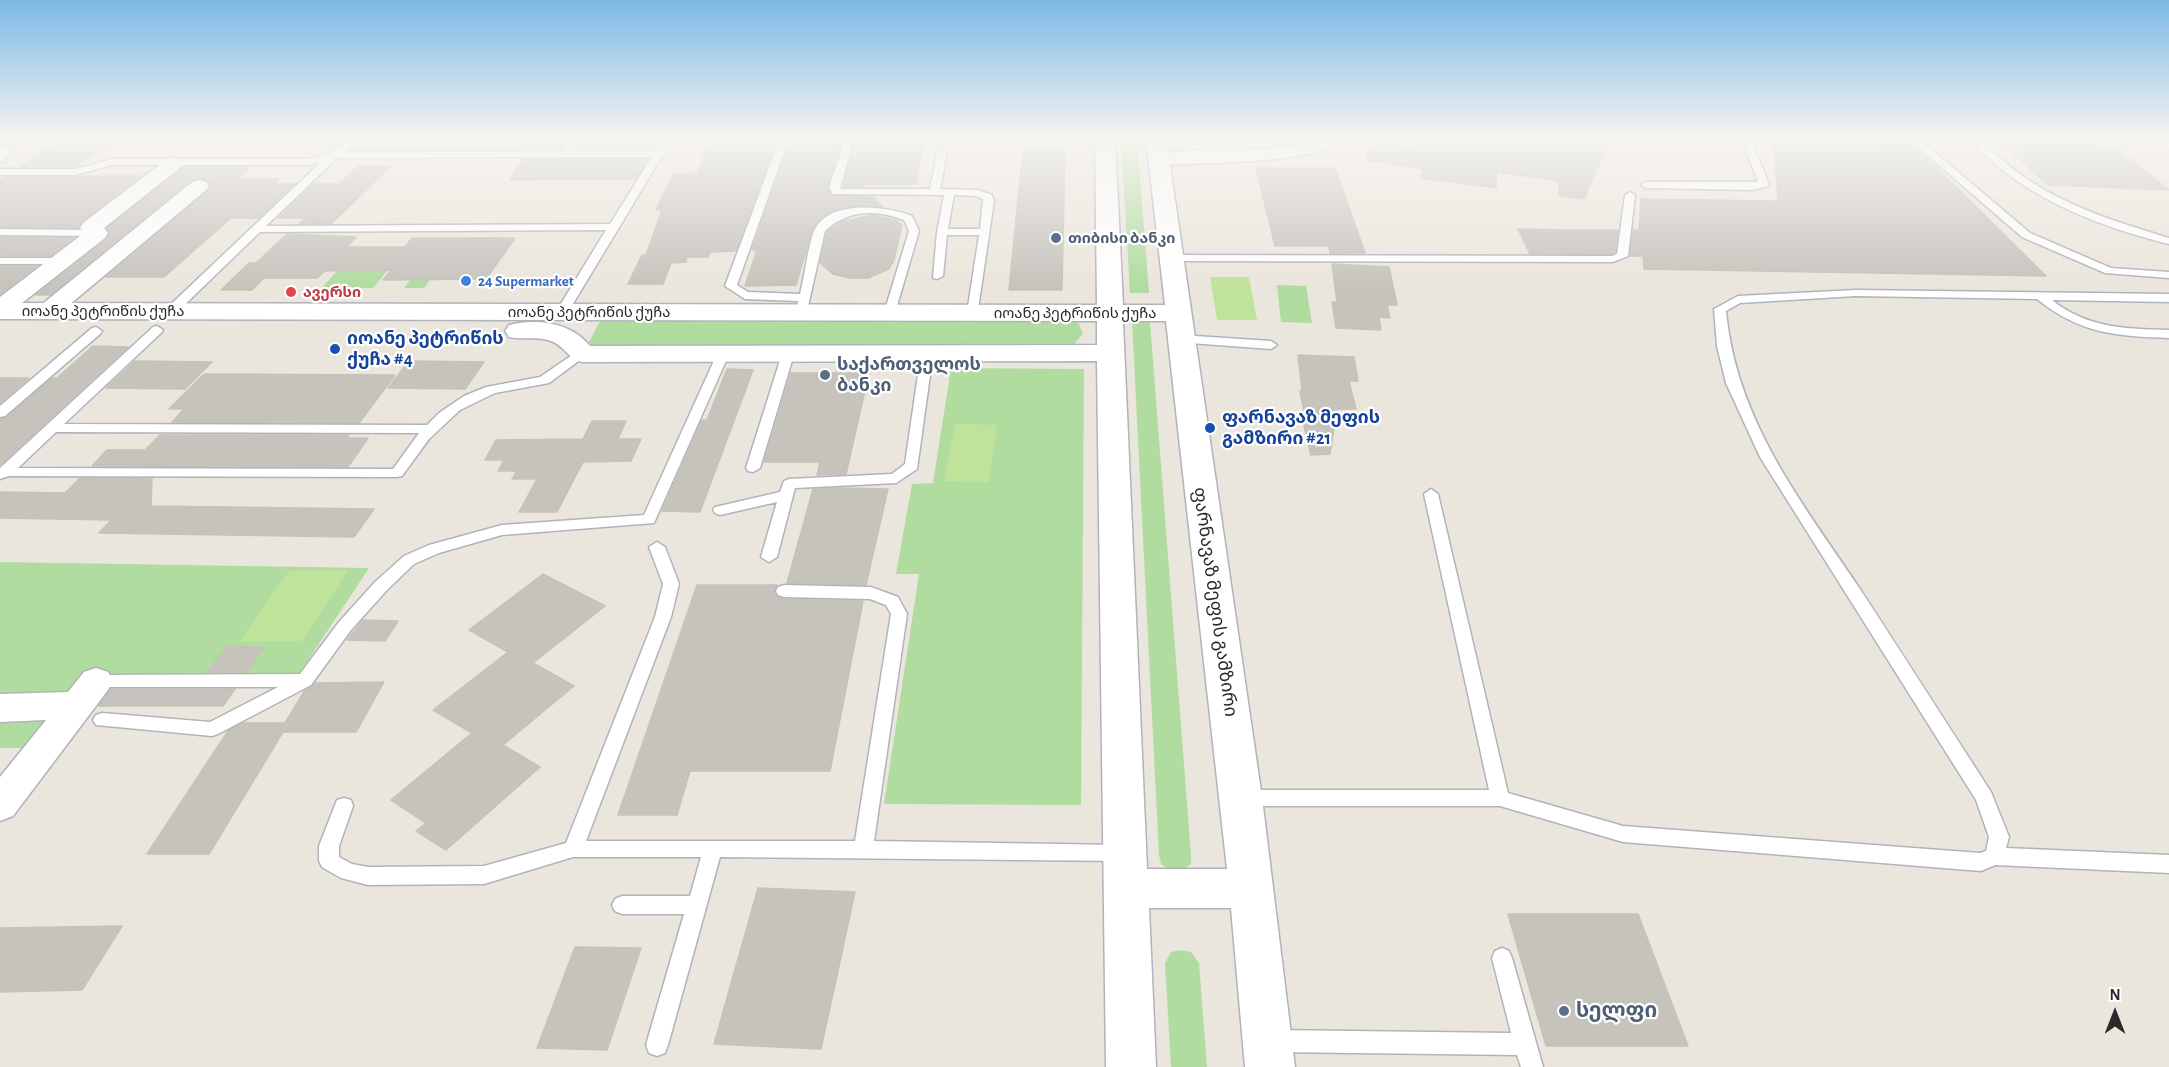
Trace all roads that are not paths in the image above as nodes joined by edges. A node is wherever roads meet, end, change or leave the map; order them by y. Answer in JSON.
{"nodes":[{"id":1,"x":142,"y":188,"type":"edge"},
{"id":2,"x":197,"y":188,"type":"edge"},
{"id":3,"x":299,"y":188,"type":"edge"},
{"id":4,"x":638,"y":188,"type":"edge"},
{"id":5,"x":766,"y":188,"type":"edge"},
{"id":6,"x":834,"y":188,"type":"edge"},
{"id":7,"x":935,"y":188,"type":"edge"},
{"id":8,"x":1106,"y":188,"type":"edge"},
{"id":9,"x":1163,"y":188,"type":"edge"},
{"id":10,"x":1973,"y":188,"type":"edge"},
{"id":11,"x":2036,"y":188,"type":"edge"},
{"id":12,"x":934,"y":192,"type":"junction"},
{"id":13,"x":950,"y":192,"type":"junction"},
{"id":14,"x":1630,"y":195,"type":"dead end"},
{"id":15,"x":614,"y":227,"type":"junction"},
{"id":16,"x":255,"y":229,"type":"junction"},
{"id":17,"x":0,"y":232,"type":"edge"},
{"id":18,"x":942,"y":232,"type":"junction"},
{"id":19,"x":985,"y":232,"type":"junction"},
{"id":20,"x":97,"y":233,"type":"junction"},
{"id":21,"x":2169,"y":240,"type":"edge"},
{"id":22,"x":1172,"y":258,"type":"junction"},
{"id":23,"x":0,"y":261,"type":"edge"},
{"id":24,"x":60,"y":261,"type":"junction"},
{"id":25,"x":2169,"y":275,"type":"edge"},
{"id":26,"x":937,"y":276,"type":"dead end"},
{"id":27,"x":2040,"y":296,"type":"junction"},
{"id":28,"x":2169,"y":298,"type":"edge"},
{"id":29,"x":804,"y":305,"type":"junction"},
{"id":30,"x":0,"y":310,"type":"edge"},
{"id":31,"x":48,"y":311,"type":"junction"},
{"id":32,"x":562,"y":312,"type":"junction"},
{"id":33,"x":608,"y":312,"type":"junction"},
{"id":34,"x":890,"y":313,"type":"junction"},
{"id":35,"x":973,"y":313,"type":"junction"},
{"id":36,"x":1110,"y":313,"type":"junction"},
{"id":37,"x":172,"y":321,"type":"junction"},
{"id":38,"x":1179,"y":326,"type":"junction"},
{"id":39,"x":0,"y":330,"type":"edge"},
{"id":40,"x":96,"y":331,"type":"junction"},
{"id":41,"x":2169,"y":334,"type":"edge"},
{"id":42,"x":1271,"y":345,"type":"dead end"},
{"id":43,"x":578,"y":347,"type":"junction"},
{"id":44,"x":1110,"y":353,"type":"junction"},
{"id":45,"x":723,"y":354,"type":"junction"},
{"id":46,"x":788,"y":354,"type":"junction"},
{"id":47,"x":927,"y":354,"type":"junction"},
{"id":48,"x":0,"y":413,"type":"edge"},
{"id":49,"x":52,"y":428,"type":"junction"},
{"id":50,"x":427,"y":429,"type":"junction"},
{"id":51,"x":753,"y":468,"type":"dead end"},
{"id":52,"x":2,"y":474,"type":"edge"},
{"id":53,"x":1431,"y":494,"type":"dead end"},
{"id":54,"x":785,"y":495,"type":"junction"},
{"id":55,"x":720,"y":510,"type":"dead end"},
{"id":56,"x":657,"y":547,"type":"dead end"},
{"id":57,"x":769,"y":557,"type":"dead end"},
{"id":58,"x":784,"y":591,"type":"dead end"},
{"id":59,"x":305,"y":680,"type":"junction"},
{"id":60,"x":92,"y":702,"type":"junction"},
{"id":61,"x":0,"y":708,"type":"edge"},
{"id":62,"x":1241,"y":798,"type":"junction"},
{"id":63,"x":1500,"y":798,"type":"junction"},
{"id":64,"x":0,"y":805,"type":"edge"},
{"id":65,"x":344,"y":806,"type":"dead end"},
{"id":66,"x":573,"y":849,"type":"junction"},
{"id":67,"x":713,"y":849,"type":"junction"},
{"id":68,"x":862,"y":849,"type":"junction"},
{"id":69,"x":1994,"y":856,"type":"junction"},
{"id":70,"x":2169,"y":864,"type":"edge"},
{"id":71,"x":1126,"y":871,"type":"junction"},
{"id":72,"x":1249,"y":889,"type":"junction"},
{"id":73,"x":622,"y":904,"type":"dead end"},
{"id":74,"x":697,"y":904,"type":"junction"},
{"id":75,"x":1502,"y":958,"type":"dead end"},
{"id":76,"x":657,"y":1044,"type":"dead end"},
{"id":77,"x":1525,"y":1044,"type":"junction"},
{"id":78,"x":1268,"y":1054,"type":"edge"},
{"id":79,"x":1131,"y":1067,"type":"edge"},
{"id":80,"x":1532,"y":1067,"type":"edge"}],
"edges":[{"from":1,"to":20,"type":"street"},
{"from":2,"to":31,"type":"street"},
{"from":3,"to":16,"type":"lane"},
{"from":4,"to":15,"type":"lane"},
{"from":5,"to":29,"type":"lane"},
{"from":6,"to":12,"type":"lane"},
{"from":7,"to":12,"type":"lane"},
{"from":8,"to":36,"type":"street"},
{"from":9,"to":22,"type":"street","name":"ფარნავაზ მეფის გამზირი"},
{"from":10,"to":25,"type":"lane"},
{"from":11,"to":21,"type":"lane"},
{"from":12,"to":13,"type":"lane"},
{"from":13,"to":18,"type":"lane"},
{"from":13,"to":19,"type":"lane"},
{"from":14,"to":22,"type":"lane"},
{"from":15,"to":16,"type":"lane"},
{"from":15,"to":32,"type":"lane"},
{"from":16,"to":37,"type":"lane"},
{"from":17,"to":20,"type":"lane"},
{"from":18,"to":19,"type":"lane"},
{"from":18,"to":26,"type":"lane"},
{"from":19,"to":35,"type":"lane"},
{"from":20,"to":24,"type":"street"},
{"from":22,"to":38,"type":"street","name":"ფარნავაზ მეფის გამზირი"},
{"from":23,"to":24,"type":"lane"},
{"from":24,"to":30,"type":"street"},
{"from":27,"to":28,"type":"lane"},
{"from":27,"to":41,"type":"lane"},
{"from":27,"to":69,"type":"lane"},
{"from":29,"to":33,"type":"street","name":"იოანე პეტრიწის ქუჩა"},
{"from":29,"to":34,"type":"street","name":"იოანე პეტრიწის ქუჩა"},
{"from":29,"to":34,"type":"lane"},
{"from":30,"to":31,"type":"street","name":"იოანე პეტრიწის ქუჩა"},
{"from":31,"to":37,"type":"street","name":"იოანე პეტრიწის ქუჩა"},
{"from":32,"to":33,"type":"street","name":"იოანე პეტრიწის ქუჩა"},
{"from":32,"to":37,"type":"street","name":"იოანე პეტრიწის ქუჩა"},
{"from":33,"to":43,"type":"street"},
{"from":34,"to":35,"type":"street","name":"იოანე პეტრიწის ქუჩა"},
{"from":35,"to":36,"type":"street","name":"იოანე პეტრიწის ქუჩა"},
{"from":36,"to":38,"type":"street","name":"იოანე პეტრიწის ქუჩა"},
{"from":36,"to":44,"type":"street"},
{"from":37,"to":40,"type":"street","name":"იოანე პეტრიწის ქუჩა"},
{"from":37,"to":43,"type":"street","name":"იოანე პეტრიწის ქუჩა"},
{"from":37,"to":49,"type":"lane"},
{"from":38,"to":42,"type":"lane"},
{"from":38,"to":62,"type":"street","name":"ფარნავაზ მეფის გამზირი"},
{"from":39,"to":40,"type":"street","name":"იოანე პეტრიწის ქუჩა"},
{"from":40,"to":48,"type":"lane"},
{"from":43,"to":45,"type":"street","name":"იოანე პეტრიწის ქუჩა"},
{"from":43,"to":50,"type":"lane"},
{"from":44,"to":47,"type":"street","name":"იოანე პეტრიწის ქუჩა"},
{"from":44,"to":71,"type":"street"},
{"from":45,"to":46,"type":"street","name":"იოანე პეტრიწის ქუჩა"},
{"from":45,"to":59,"type":"lane"},
{"from":46,"to":47,"type":"street","name":"იოანე პეტრიწის ქუჩა"},
{"from":46,"to":51,"type":"lane"},
{"from":47,"to":54,"type":"lane"},
{"from":49,"to":50,"type":"lane"},
{"from":49,"to":52,"type":"lane"},
{"from":50,"to":52,"type":"lane"},
{"from":53,"to":63,"type":"lane"},
{"from":54,"to":55,"type":"lane"},
{"from":54,"to":57,"type":"lane"},
{"from":56,"to":66,"type":"lane"},
{"from":58,"to":68,"type":"lane"},
{"from":59,"to":60,"type":"lane"},
{"from":59,"to":60,"type":"lane"},
{"from":60,"to":61,"type":"street"},
{"from":60,"to":64,"type":"street"},
{"from":62,"to":63,"type":"lane"},
{"from":62,"to":72,"type":"street","name":"ფარნავაზ მეფის გამზირი"},
{"from":63,"to":69,"type":"lane"},
{"from":65,"to":66,"type":"lane"},
{"from":66,"to":67,"type":"lane"},
{"from":67,"to":68,"type":"lane"},
{"from":67,"to":74,"type":"lane"},
{"from":68,"to":71,"type":"lane"},
{"from":69,"to":70,"type":"lane"},
{"from":71,"to":72,"type":"street"},
{"from":71,"to":79,"type":"street"},
{"from":72,"to":78,"type":"street","name":"ფარნავაზ მეფის გამზირი"},
{"from":73,"to":74,"type":"lane"},
{"from":74,"to":76,"type":"lane"},
{"from":75,"to":77,"type":"lane"},
{"from":77,"to":78,"type":"lane"},
{"from":77,"to":80,"type":"lane"}]}
